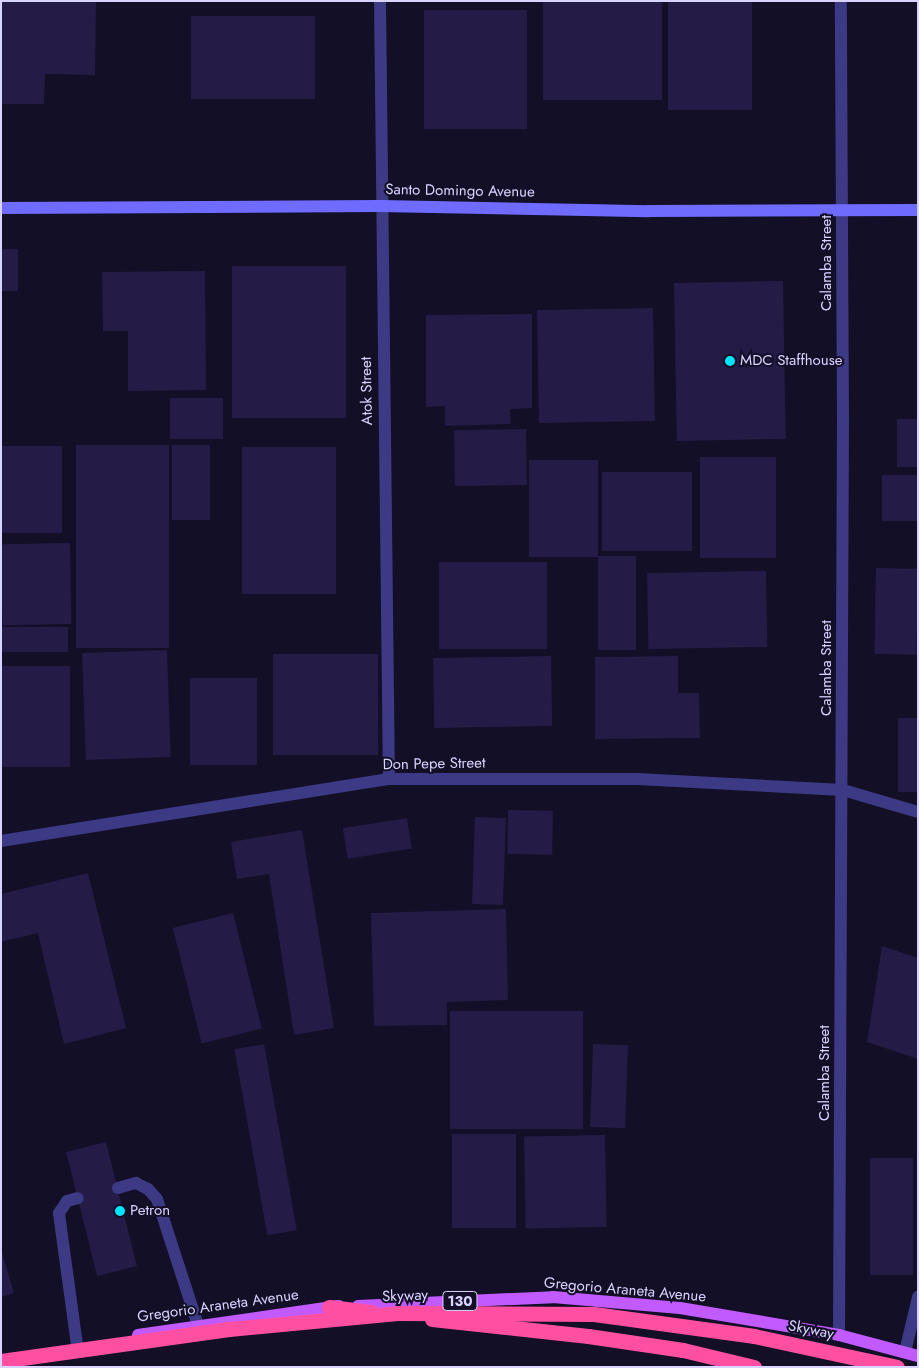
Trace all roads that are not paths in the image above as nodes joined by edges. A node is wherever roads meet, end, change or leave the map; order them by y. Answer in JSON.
{"nodes":[{"id":1,"x":380,"y":1,"type":"edge"},
{"id":2,"x":840,"y":1,"type":"edge"},
{"id":3,"x":380,"y":206,"type":"junction"},
{"id":4,"x":1,"y":208,"type":"edge"},
{"id":5,"x":843,"y":210,"type":"junction"},
{"id":6,"x":918,"y":210,"type":"edge"},
{"id":7,"x":389,"y":779,"type":"junction"},
{"id":8,"x":843,"y":790,"type":"junction"},
{"id":9,"x":918,"y":812,"type":"edge"},
{"id":10,"x":1,"y":841,"type":"edge"},
{"id":11,"x":118,"y":1188,"type":"dead end"},
{"id":12,"x":78,"y":1198,"type":"dead end"},
{"id":13,"x":918,"y":1297,"type":"edge"},
{"id":14,"x":329,"y":1307,"type":"junction"},
{"id":15,"x":198,"y":1325,"type":"junction"},
{"id":16,"x":839,"y":1335,"type":"junction"},
{"id":17,"x":77,"y":1345,"type":"junction"},
{"id":18,"x":912,"y":1354,"type":"edge"},
{"id":19,"x":1,"y":1363,"type":"edge"},
{"id":20,"x":754,"y":1367,"type":"edge"},
{"id":21,"x":898,"y":1367,"type":"edge"}],
"edges":[{"from":1,"to":3,"type":"street","name":"Atok Street"},
{"from":2,"to":5,"type":"street","name":"Calamba Street"},
{"from":3,"to":4,"type":"main road","name":"Santo Domingo Avenue"},
{"from":3,"to":5,"type":"main road","name":"Santo Domingo Avenue"},
{"from":3,"to":7,"type":"street","name":"Atok Street"},
{"from":5,"to":6,"type":"main road","name":"Santo Domingo Avenue"},
{"from":5,"to":8,"type":"street","name":"Calamba Street"},
{"from":7,"to":8,"type":"street","name":"Don Pepe Street"},
{"from":7,"to":10,"type":"street","name":"Don Pepe Street"},
{"from":8,"to":9,"type":"street","name":"Don Pepe Street"},
{"from":8,"to":16,"type":"street","name":"Calamba Street"},
{"from":11,"to":15,"type":"street"},
{"from":12,"to":17,"type":"street"},
{"from":13,"to":18,"type":"street"},
{"from":14,"to":15,"type":"main road","name":"Gregorio Araneta Avenue","number":"130"},
{"from":14,"to":16,"type":"main road","name":"Gregorio Araneta Avenue","number":"130"},
{"from":14,"to":20,"type":"highway"},
{"from":15,"to":17,"type":"main road","name":"Gregorio Araneta Avenue","number":"130"},
{"from":16,"to":18,"type":"main road","name":"Gregorio Araneta Avenue","number":"130"},
{"from":17,"to":19,"type":"main road","name":"Gregorio Araneta Avenue","number":"130"},
{"from":19,"to":21,"type":"highway","name":"Skyway","bridge":true}]}
